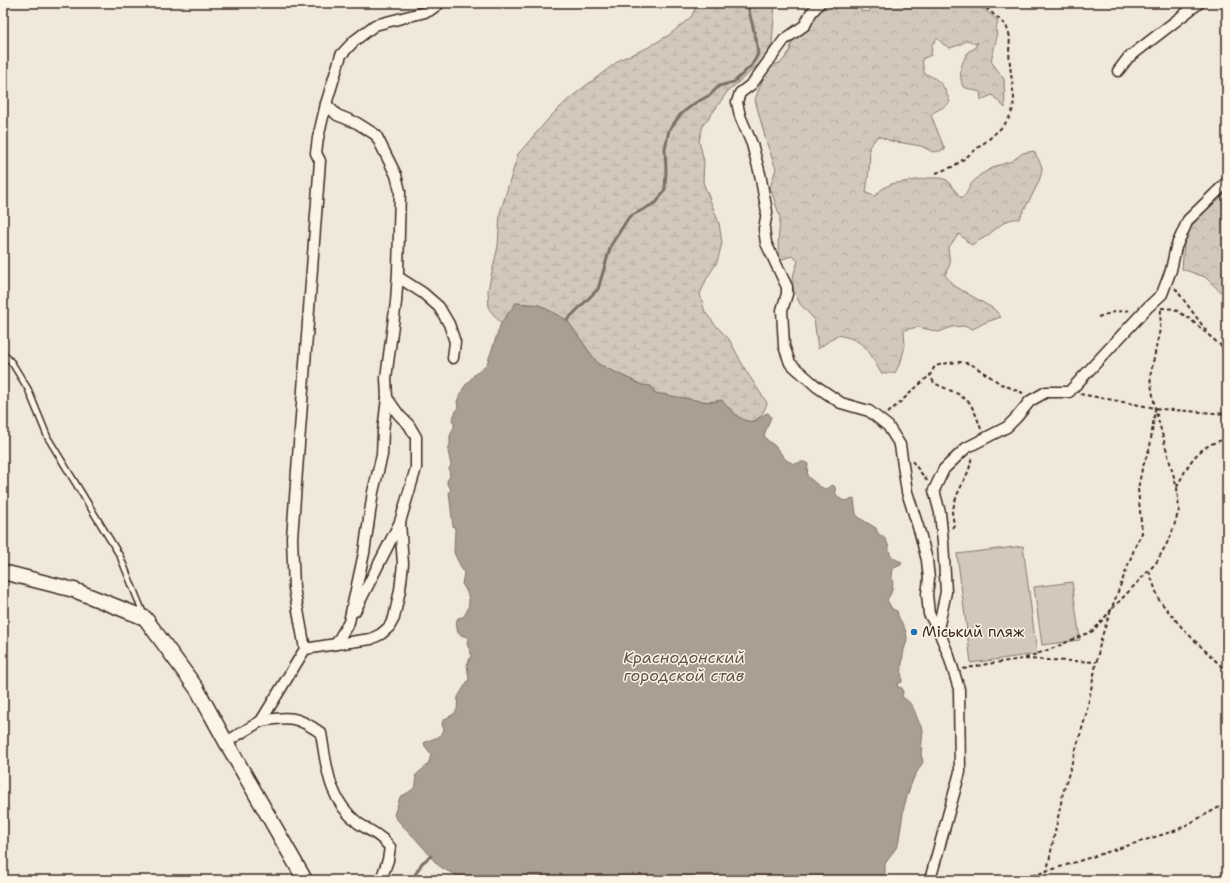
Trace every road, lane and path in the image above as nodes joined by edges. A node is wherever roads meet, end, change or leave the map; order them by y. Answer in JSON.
{"nodes":[{"id":1,"x":440,"y":3,"type":"edge"},
{"id":2,"x":820,"y":3,"type":"edge"},
{"id":3,"x":977,"y":3,"type":"edge"},
{"id":4,"x":1199,"y":3,"type":"edge"},
{"id":5,"x":1118,"y":71,"type":"dead end"},
{"id":6,"x":326,"y":104,"type":"junction"},
{"id":7,"x":936,"y":173,"type":"dead end"},
{"id":8,"x":1227,"y":182,"type":"edge"},
{"id":9,"x":398,"y":277,"type":"junction"},
{"id":10,"x":1167,"y":281,"type":"junction"},
{"id":11,"x":1147,"y":308,"type":"junction"},
{"id":12,"x":1161,"y":308,"type":"junction"},
{"id":13,"x":1098,"y":317,"type":"dead end"},
{"id":14,"x":1212,"y":337,"type":"junction"},
{"id":15,"x":1227,"y":351,"type":"edge"},
{"id":16,"x":3,"y":353,"type":"edge"},
{"id":17,"x":452,"y":358,"type":"dead end"},
{"id":18,"x":930,"y":375,"type":"junction"},
{"id":19,"x":1069,"y":392,"type":"junction"},
{"id":20,"x":1026,"y":394,"type":"dead end"},
{"id":21,"x":387,"y":398,"type":"junction"},
{"id":22,"x":1155,"y":408,"type":"junction"},
{"id":23,"x":1227,"y":414,"type":"edge"},
{"id":24,"x":880,"y":420,"type":"junction"},
{"id":25,"x":1227,"y":440,"type":"edge"},
{"id":26,"x":976,"y":442,"type":"junction"},
{"id":27,"x":900,"y":445,"type":"junction"},
{"id":28,"x":1177,"y":488,"type":"junction"},
{"id":29,"x":934,"y":490,"type":"junction"},
{"id":30,"x":948,"y":505,"type":"dead end"},
{"id":31,"x":953,"y":510,"type":"junction"},
{"id":32,"x":400,"y":522,"type":"junction"},
{"id":33,"x":951,"y":531,"type":"dead end"},
{"id":34,"x":1149,"y":570,"type":"junction"},
{"id":35,"x":3,"y":572,"type":"edge"},
{"id":36,"x":1111,"y":610,"type":"junction"},
{"id":37,"x":145,"y":618,"type":"junction"},
{"id":38,"x":349,"y":622,"type":"junction"},
{"id":39,"x":938,"y":629,"type":"junction"},
{"id":40,"x":336,"y":644,"type":"junction"},
{"id":41,"x":305,"y":649,"type":"junction"},
{"id":42,"x":1023,"y":659,"type":"junction"},
{"id":43,"x":1096,"y":662,"type":"junction"},
{"id":44,"x":954,"y":671,"type":"junction"},
{"id":45,"x":1227,"y":676,"type":"edge"},
{"id":46,"x":261,"y":721,"type":"junction"},
{"id":47,"x":226,"y":742,"type":"junction"},
{"id":48,"x":1227,"y":804,"type":"edge"},
{"id":49,"x":1047,"y":871,"type":"junction"},
{"id":50,"x":305,"y":880,"type":"edge"},
{"id":51,"x":383,"y":880,"type":"edge"},
{"id":52,"x":930,"y":880,"type":"edge"},
{"id":53,"x":1019,"y":880,"type":"edge"},
{"id":54,"x":1046,"y":880,"type":"edge"}],
"edges":[{"from":1,"to":6,"type":"street"},
{"from":2,"to":24,"type":"street"},
{"from":3,"to":7,"type":"path"},
{"from":4,"to":5,"type":"street"},
{"from":6,"to":9,"type":"street"},
{"from":6,"to":41,"type":"street"},
{"from":8,"to":10,"type":"street"},
{"from":9,"to":17,"type":"street"},
{"from":9,"to":21,"type":"street"},
{"from":10,"to":11,"type":"street"},
{"from":10,"to":14,"type":"path"},
{"from":11,"to":12,"type":"path"},
{"from":11,"to":13,"type":"path"},
{"from":11,"to":19,"type":"street"},
{"from":12,"to":14,"type":"path"},
{"from":12,"to":22,"type":"path"},
{"from":14,"to":15,"type":"path"},
{"from":16,"to":37,"type":"lane"},
{"from":18,"to":20,"type":"path"},
{"from":18,"to":24,"type":"path"},
{"from":18,"to":26,"type":"path"},
{"from":19,"to":22,"type":"path"},
{"from":19,"to":26,"type":"street"},
{"from":21,"to":32,"type":"street"},
{"from":21,"to":38,"type":"street"},
{"from":22,"to":23,"type":"path"},
{"from":22,"to":28,"type":"path"},
{"from":22,"to":36,"type":"path"},
{"from":24,"to":27,"type":"street"},
{"from":25,"to":28,"type":"path"},
{"from":26,"to":29,"type":"street"},
{"from":26,"to":31,"type":"path"},
{"from":27,"to":29,"type":"path"},
{"from":27,"to":39,"type":"street"},
{"from":28,"to":34,"type":"path"},
{"from":29,"to":39,"type":"street"},
{"from":30,"to":31,"type":"path"},
{"from":31,"to":33,"type":"path"},
{"from":32,"to":38,"type":"street"},
{"from":32,"to":40,"type":"street"},
{"from":34,"to":36,"type":"path"},
{"from":34,"to":45,"type":"path"},
{"from":35,"to":37,"type":"main road"},
{"from":36,"to":42,"type":"path"},
{"from":36,"to":43,"type":"path"},
{"from":37,"to":47,"type":"main road"},
{"from":38,"to":40,"type":"street"},
{"from":39,"to":44,"type":"street"},
{"from":40,"to":41,"type":"street"},
{"from":41,"to":46,"type":"street"},
{"from":42,"to":43,"type":"path"},
{"from":42,"to":44,"type":"path"},
{"from":43,"to":49,"type":"path"},
{"from":44,"to":52,"type":"street"},
{"from":46,"to":47,"type":"street"},
{"from":46,"to":51,"type":"street"},
{"from":47,"to":50,"type":"main road"},
{"from":48,"to":49,"type":"path"},
{"from":49,"to":53,"type":"path"},
{"from":49,"to":54,"type":"path"}]}
